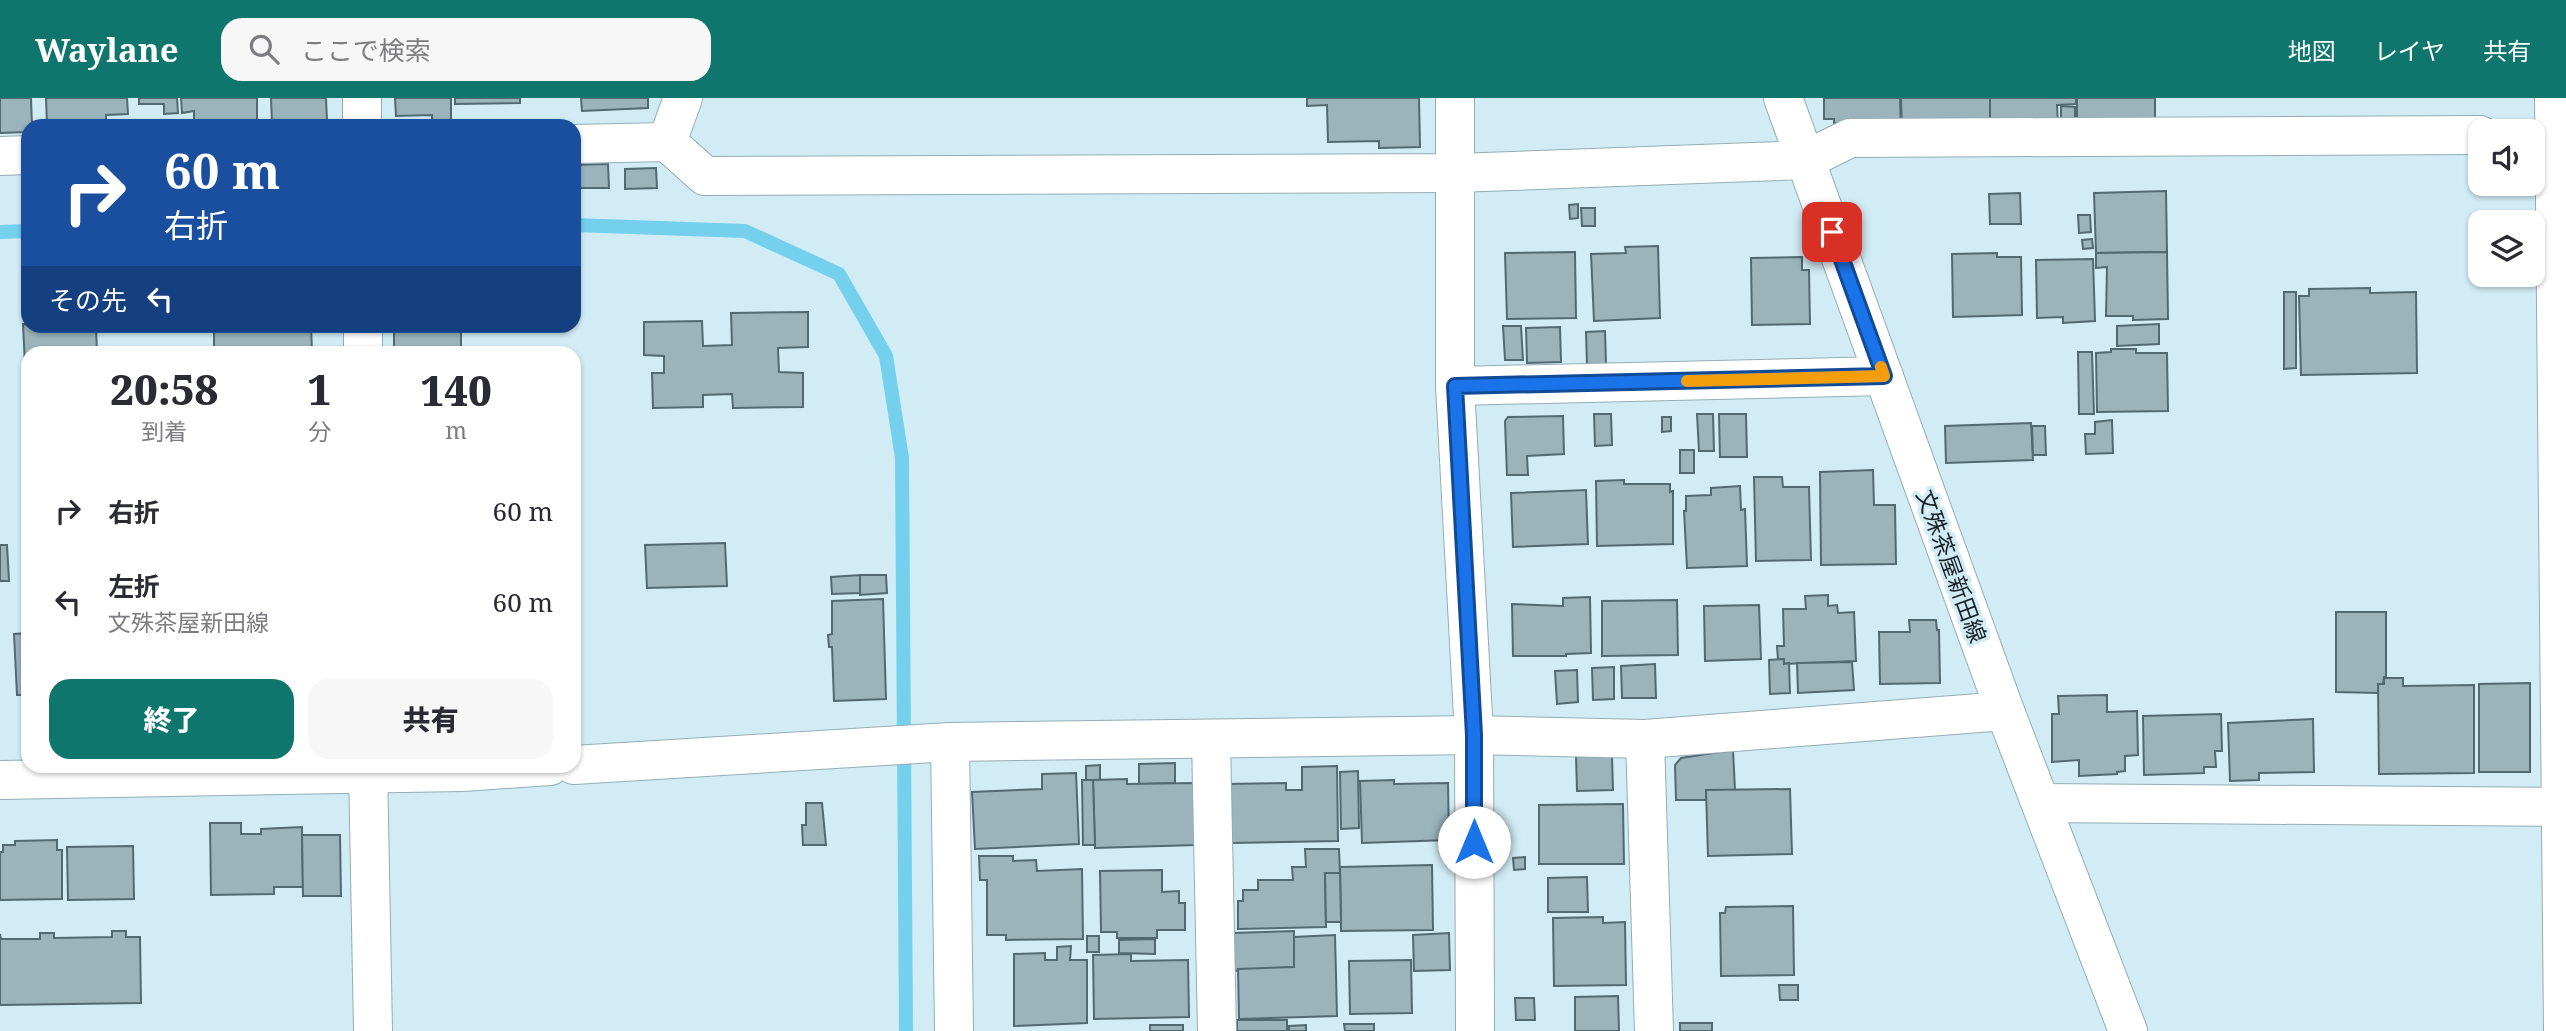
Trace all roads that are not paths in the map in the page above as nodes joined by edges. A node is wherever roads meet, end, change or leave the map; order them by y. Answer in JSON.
{"nodes":[{"id":1,"x":362,"y":98,"type":"edge"},
{"id":2,"x":683,"y":98,"type":"edge"},
{"id":3,"x":1455,"y":98,"type":"edge"},
{"id":4,"x":1783,"y":98,"type":"edge"},
{"id":5,"x":2554,"y":98,"type":"edge"},
{"id":6,"x":362,"y":119,"type":"edge"},
{"id":7,"x":2468,"y":135,"type":"edge"},
{"id":8,"x":2551,"y":138,"type":"edge"},
{"id":9,"x":667,"y":142,"type":"junction"},
{"id":10,"x":581,"y":144,"type":"edge"},
{"id":11,"x":21,"y":155,"type":"edge"},
{"id":12,"x":0,"y":156,"type":"edge"},
{"id":13,"x":1806,"y":160,"type":"junction"},
{"id":14,"x":1456,"y":173,"type":"junction"},
{"id":15,"x":1884,"y":376,"type":"junction"},
{"id":16,"x":1455,"y":386,"type":"junction"},
{"id":17,"x":2005,"y":711,"type":"junction"},
{"id":18,"x":1474,"y":735,"type":"junction"},
{"id":19,"x":1211,"y":738,"type":"junction"},
{"id":20,"x":1645,"y":739,"type":"junction"},
{"id":21,"x":950,"y":742,"type":"junction"},
{"id":22,"x":581,"y":765,"type":"edge"},
{"id":23,"x":258,"y":773,"type":"edge"},
{"id":24,"x":368,"y":773,"type":"edge"},
{"id":25,"x":0,"y":780,"type":"edge"},
{"id":26,"x":2041,"y":803,"type":"junction"},
{"id":27,"x":2564,"y":807,"type":"edge"},
{"id":28,"x":373,"y":1031,"type":"edge"},
{"id":29,"x":954,"y":1031,"type":"edge"},
{"id":30,"x":1217,"y":1031,"type":"edge"},
{"id":31,"x":1475,"y":1031,"type":"edge"},
{"id":32,"x":1654,"y":1031,"type":"edge"},
{"id":33,"x":2128,"y":1031,"type":"edge"},
{"id":34,"x":2564,"y":1031,"type":"edge"}],
"edges":[{"from":1,"to":6,"type":"street"},
{"from":2,"to":9,"type":"street"},
{"from":3,"to":14,"type":"street"},
{"from":4,"to":13,"type":"street","name":"文殊茶屋新田線"},
{"from":5,"to":8,"type":"street"},
{"from":7,"to":13,"type":"street"},
{"from":8,"to":27,"type":"street"},
{"from":9,"to":10,"type":"street"},
{"from":9,"to":14,"type":"street"},
{"from":11,"to":12,"type":"street"},
{"from":13,"to":14,"type":"street"},
{"from":13,"to":15,"type":"street","name":"文殊茶屋新田線"},
{"from":14,"to":16,"type":"street"},
{"from":15,"to":16,"type":"street"},
{"from":15,"to":17,"type":"street","name":"文殊茶屋新田線"},
{"from":16,"to":18,"type":"street"},
{"from":17,"to":20,"type":"street"},
{"from":17,"to":26,"type":"street","name":"文殊茶屋新田線"},
{"from":18,"to":19,"type":"street"},
{"from":18,"to":20,"type":"street"},
{"from":18,"to":31,"type":"street"},
{"from":19,"to":21,"type":"street"},
{"from":19,"to":30,"type":"street"},
{"from":20,"to":32,"type":"street"},
{"from":21,"to":22,"type":"street"},
{"from":21,"to":29,"type":"street"},
{"from":23,"to":25,"type":"street"},
{"from":24,"to":28,"type":"street"},
{"from":26,"to":27,"type":"street"},
{"from":26,"to":33,"type":"street","name":"文殊茶屋新田線"},
{"from":27,"to":34,"type":"street"}]}
